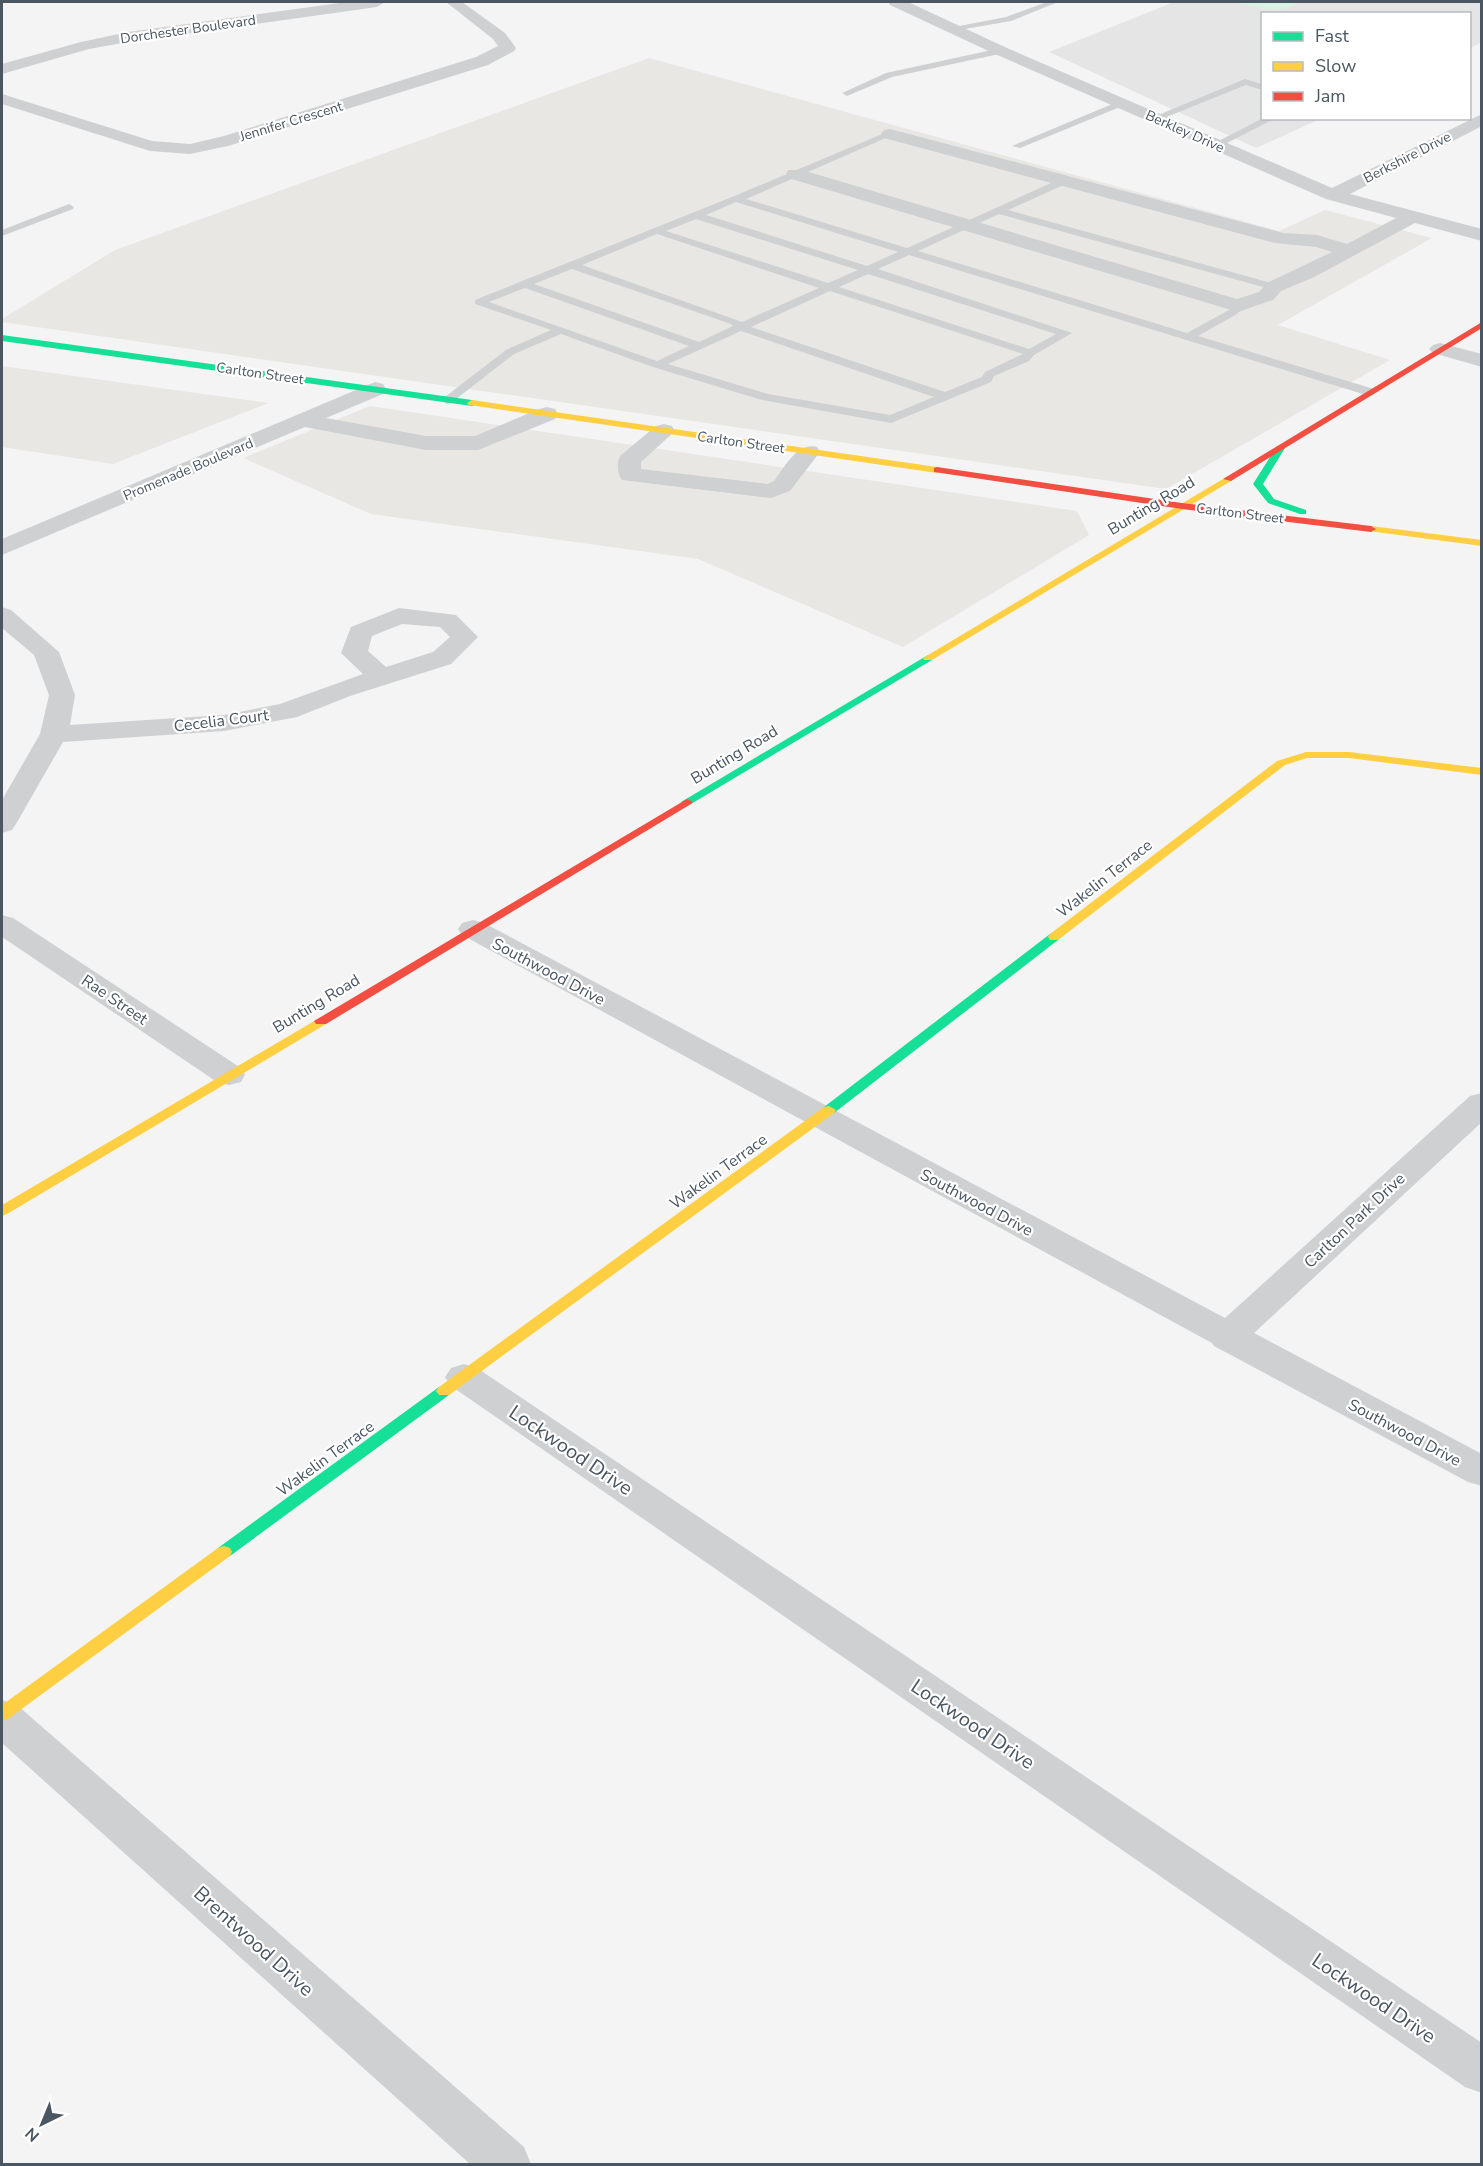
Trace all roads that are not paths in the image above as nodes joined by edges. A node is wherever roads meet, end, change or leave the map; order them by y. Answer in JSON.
{"nodes":[{"id":1,"x":377,"y":2,"type":"edge"},
{"id":2,"x":453,"y":2,"type":"edge"},
{"id":3,"x":896,"y":2,"type":"edge"},
{"id":4,"x":1054,"y":2,"type":"edge"},
{"id":5,"x":953,"y":28,"type":"junction"},
{"id":6,"x":1001,"y":51,"type":"junction"},
{"id":7,"x":2,"y":69,"type":"edge"},
{"id":8,"x":1261,"y":86,"type":"edge"},
{"id":9,"x":847,"y":93,"type":"dead end"},
{"id":10,"x":2,"y":99,"type":"edge"},
{"id":11,"x":1122,"y":103,"type":"junction"},
{"id":12,"x":1155,"y":118,"type":"junction"},
{"id":13,"x":1482,"y":119,"type":"edge"},
{"id":14,"x":1268,"y":120,"type":"edge"},
{"id":15,"x":890,"y":134,"type":"joint"},
{"id":16,"x":1216,"y":145,"type":"junction"},
{"id":17,"x":1017,"y":146,"type":"dead end"},
{"id":18,"x":795,"y":174,"type":"junction"},
{"id":19,"x":1064,"y":181,"type":"junction"},
{"id":20,"x":1333,"y":195,"type":"junction"},
{"id":21,"x":736,"y":199,"type":"junction"},
{"id":22,"x":69,"y":207,"type":"dead end"},
{"id":23,"x":999,"y":211,"type":"junction"},
{"id":24,"x":696,"y":215,"type":"junction"},
{"id":25,"x":1411,"y":217,"type":"junction"},
{"id":26,"x":966,"y":226,"type":"junction"},
{"id":27,"x":657,"y":231,"type":"junction"},
{"id":28,"x":2,"y":233,"type":"edge"},
{"id":29,"x":1482,"y":235,"type":"edge"},
{"id":30,"x":1348,"y":250,"type":"junction"},
{"id":31,"x":908,"y":252,"type":"junction"},
{"id":32,"x":572,"y":265,"type":"junction"},
{"id":33,"x":868,"y":270,"type":"junction"},
{"id":34,"x":525,"y":284,"type":"junction"},
{"id":35,"x":830,"y":287,"type":"junction"},
{"id":36,"x":1274,"y":287,"type":"junction"},
{"id":37,"x":1238,"y":306,"type":"junction"},
{"id":38,"x":1482,"y":324,"type":"edge"},
{"id":39,"x":740,"y":327,"type":"junction"},
{"id":40,"x":561,"y":330,"type":"junction"},
{"id":41,"x":1187,"y":337,"type":"junction"},
{"id":42,"x":2,"y":338,"type":"edge"},
{"id":43,"x":700,"y":346,"type":"junction"},
{"id":44,"x":1440,"y":349,"type":"junction"},
{"id":45,"x":1030,"y":353,"type":"junction"},
{"id":46,"x":1482,"y":361,"type":"edge"},
{"id":47,"x":657,"y":365,"type":"junction"},
{"id":48,"x":340,"y":384,"type":"junction"},
{"id":49,"x":375,"y":389,"type":"junction"},
{"id":50,"x":1370,"y":392,"type":"junction"},
{"id":51,"x":944,"y":396,"type":"junction"},
{"id":52,"x":447,"y":400,"type":"junction"},
{"id":53,"x":547,"y":414,"type":"junction"},
{"id":54,"x":258,"y":418,"type":"junction"},
{"id":55,"x":303,"y":420,"type":"junction"},
{"id":56,"x":664,"y":431,"type":"junction"},
{"id":57,"x":1280,"y":448,"type":"junction"},
{"id":58,"x":809,"y":452,"type":"junction"},
{"id":59,"x":1034,"y":484,"type":"junction"},
{"id":60,"x":1094,"y":506,"type":"dead end"},
{"id":61,"x":1182,"y":506,"type":"junction"},
{"id":62,"x":2,"y":527,"type":"edge"},
{"id":63,"x":1362,"y":528,"type":"junction"},
{"id":64,"x":1108,"y":535,"type":"dead end"},
{"id":65,"x":1482,"y":543,"type":"edge"},
{"id":66,"x":2,"y":548,"type":"edge"},
{"id":67,"x":1099,"y":555,"type":"junction"},
{"id":68,"x":2,"y":615,"type":"edge"},
{"id":69,"x":381,"y":676,"type":"dead end"},
{"id":70,"x":54,"y":734,"type":"junction"},
{"id":71,"x":1482,"y":772,"type":"edge"},
{"id":72,"x":2,"y":824,"type":"edge"},
{"id":73,"x":2,"y":924,"type":"edge"},
{"id":74,"x":473,"y":929,"type":"junction"},
{"id":75,"x":229,"y":1075,"type":"junction"},
{"id":76,"x":1482,"y":1103,"type":"edge"},
{"id":77,"x":820,"y":1117,"type":"junction"},
{"id":78,"x":2,"y":1211,"type":"edge"},
{"id":79,"x":1227,"y":1337,"type":"junction"},
{"id":80,"x":464,"y":1377,"type":"junction"},
{"id":81,"x":1482,"y":1473,"type":"edge"},
{"id":82,"x":2,"y":1716,"type":"edge"},
{"id":83,"x":1482,"y":2071,"type":"edge"},
{"id":84,"x":506,"y":2164,"type":"edge"}],
"edges":[{"from":1,"to":7,"type":"street","name":"Dorchester Boulevard"},
{"from":2,"to":10,"type":"street","name":"Jennifer Crescent"},
{"from":3,"to":5,"type":"street","name":"Berkley Drive"},
{"from":4,"to":5,"type":"lane"},
{"from":5,"to":6,"type":"street","name":"Berkley Drive"},
{"from":6,"to":9,"type":"lane"},
{"from":6,"to":11,"type":"street","name":"Berkley Drive"},
{"from":8,"to":12,"type":"lane"},
{"from":11,"to":12,"type":"street","name":"Berkley Drive"},
{"from":11,"to":17,"type":"lane"},
{"from":12,"to":16,"type":"street","name":"Berkley Drive"},
{"from":13,"to":20,"type":"street","name":"Berkshire Drive"},
{"from":14,"to":16,"type":"lane"},
{"from":15,"to":18,"type":"lane"},
{"from":15,"to":19,"type":"street"},
{"from":16,"to":20,"type":"street","name":"Berkley Drive"},
{"from":18,"to":21,"type":"lane"},
{"from":18,"to":26,"type":"street"},
{"from":19,"to":23,"type":"lane"},
{"from":19,"to":30,"type":"street"},
{"from":20,"to":25,"type":"street","name":"Berkley Drive"},
{"from":21,"to":24,"type":"lane"},
{"from":21,"to":31,"type":"lane"},
{"from":22,"to":28,"type":"lane"},
{"from":23,"to":26,"type":"lane"},
{"from":23,"to":36,"type":"lane"},
{"from":24,"to":27,"type":"lane"},
{"from":24,"to":33,"type":"lane"},
{"from":25,"to":29,"type":"street","name":"Berkley Drive"},
{"from":25,"to":30,"type":"street"},
{"from":26,"to":31,"type":"lane"},
{"from":26,"to":37,"type":"street"},
{"from":27,"to":32,"type":"lane"},
{"from":27,"to":35,"type":"lane"},
{"from":30,"to":36,"type":"street"},
{"from":31,"to":33,"type":"lane"},
{"from":31,"to":41,"type":"lane"},
{"from":32,"to":34,"type":"lane"},
{"from":32,"to":39,"type":"lane"},
{"from":33,"to":35,"type":"lane"},
{"from":33,"to":45,"type":"lane"},
{"from":34,"to":40,"type":"lane"},
{"from":34,"to":43,"type":"lane"},
{"from":35,"to":39,"type":"lane"},
{"from":35,"to":45,"type":"lane"},
{"from":36,"to":37,"type":"street"},
{"from":37,"to":41,"type":"lane"},
{"from":38,"to":44,"type":"main road","name":"Bunting Road"},
{"from":39,"to":43,"type":"lane"},
{"from":39,"to":51,"type":"lane"},
{"from":40,"to":47,"type":"lane"},
{"from":40,"to":52,"type":"lane"},
{"from":41,"to":50,"type":"lane"},
{"from":42,"to":48,"type":"main road","name":"Carlton Street"},
{"from":43,"to":47,"type":"lane"},
{"from":44,"to":46,"type":"street"},
{"from":44,"to":50,"type":"main road","name":"Bunting Road"},
{"from":45,"to":51,"type":"lane"},
{"from":47,"to":51,"type":"lane"},
{"from":48,"to":49,"type":"main road","name":"Carlton Street"},
{"from":48,"to":54,"type":"street","name":"Promenade Boulevard"},
{"from":49,"to":52,"type":"main road","name":"Carlton Street"},
{"from":49,"to":55,"type":"street","name":"Promenade Boulevard"},
{"from":50,"to":57,"type":"main road","name":"Bunting Road"},
{"from":52,"to":53,"type":"main road","name":"Carlton Street"},
{"from":53,"to":55,"type":"street"},
{"from":53,"to":56,"type":"main road","name":"Carlton Street"},
{"from":54,"to":55,"type":"street"},
{"from":54,"to":62,"type":"street","name":"Promenade Boulevard"},
{"from":55,"to":66,"type":"street","name":"Promenade Boulevard"},
{"from":56,"to":58,"type":"main road","name":"Carlton Street"},
{"from":56,"to":58,"type":"street"},
{"from":57,"to":61,"type":"main road","name":"Bunting Road"},
{"from":57,"to":63,"type":"main road"},
{"from":58,"to":59,"type":"main road","name":"Carlton Street"},
{"from":59,"to":60,"type":"main road"},
{"from":59,"to":61,"type":"main road","name":"Carlton Street"},
{"from":61,"to":63,"type":"main road","name":"Carlton Street"},
{"from":61,"to":67,"type":"main road","name":"Bunting Road"},
{"from":63,"to":65,"type":"main road","name":"Carlton Street"},
{"from":64,"to":67,"type":"main road"},
{"from":67,"to":74,"type":"main road","name":"Bunting Road"},
{"from":68,"to":70,"type":"street"},
{"from":69,"to":70,"type":"street","name":"Cecelia Court"},
{"from":70,"to":72,"type":"street"},
{"from":71,"to":77,"type":"main road","name":"Wakelin Terrace"},
{"from":73,"to":75,"type":"street","name":"Rae Street"},
{"from":74,"to":75,"type":"main road","name":"Bunting Road"},
{"from":74,"to":77,"type":"street","name":"Southwood Drive"},
{"from":75,"to":78,"type":"main road","name":"Bunting Road"},
{"from":76,"to":79,"type":"street","name":"Carlton Park Drive"},
{"from":77,"to":79,"type":"street","name":"Southwood Drive"},
{"from":77,"to":80,"type":"main road","name":"Wakelin Terrace"},
{"from":79,"to":81,"type":"street","name":"Southwood Drive"},
{"from":80,"to":82,"type":"main road","name":"Wakelin Terrace"},
{"from":80,"to":83,"type":"street","name":"Lockwood Drive"},
{"from":82,"to":84,"type":"street","name":"Brentwood Drive"}]}
